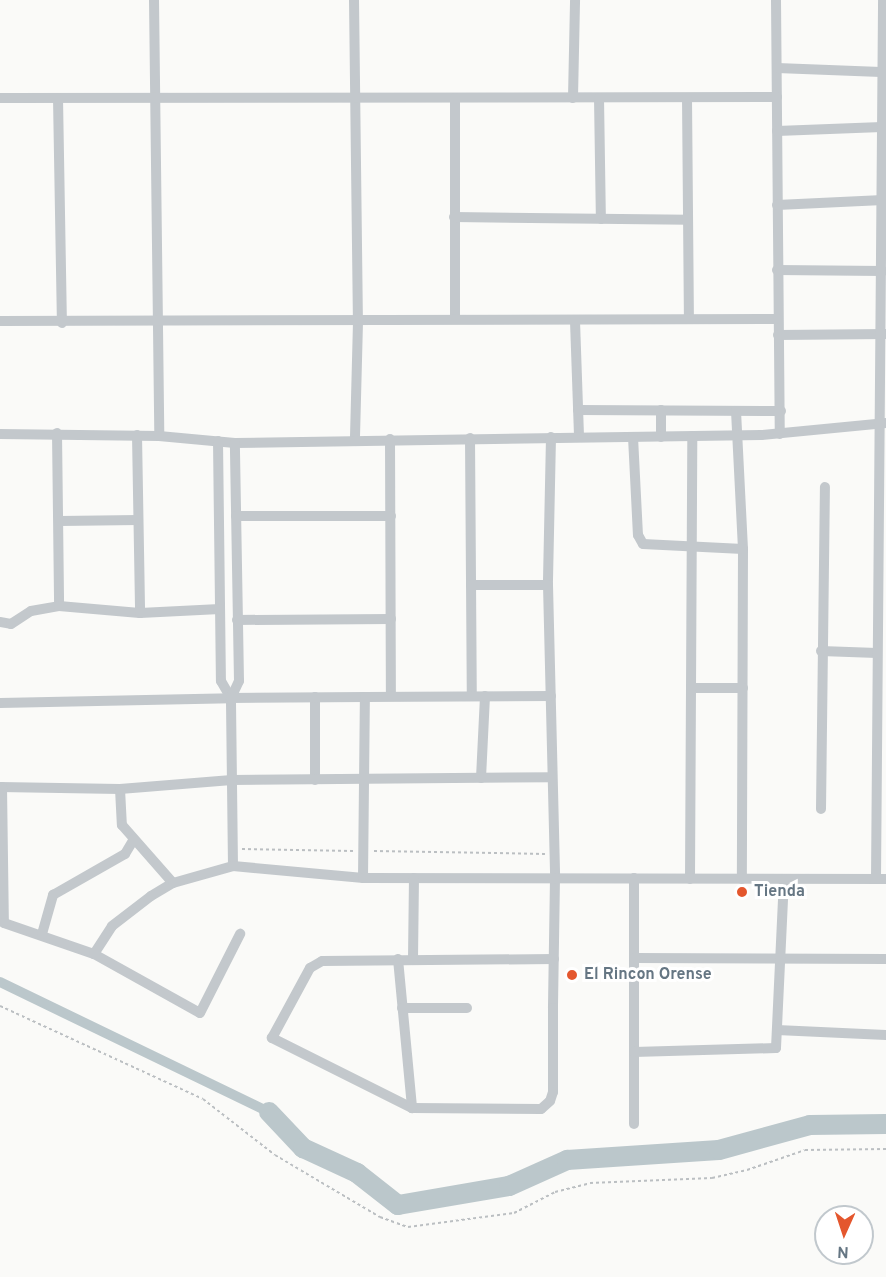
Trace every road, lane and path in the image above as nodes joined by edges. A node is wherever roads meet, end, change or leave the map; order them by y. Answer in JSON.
{"nodes":[{"id":1,"x":154,"y":0,"type":"edge"},
{"id":2,"x":354,"y":0,"type":"edge"},
{"id":3,"x":575,"y":0,"type":"edge"},
{"id":4,"x":776,"y":0,"type":"edge"},
{"id":5,"x":883,"y":0,"type":"edge"},
{"id":6,"x":777,"y":68,"type":"junction"},
{"id":7,"x":881,"y":72,"type":"junction"},
{"id":8,"x":0,"y":98,"type":"edge"},
{"id":9,"x":58,"y":98,"type":"junction"},
{"id":10,"x":155,"y":98,"type":"junction"},
{"id":11,"x":354,"y":98,"type":"junction"},
{"id":12,"x":455,"y":98,"type":"junction"},
{"id":13,"x":573,"y":98,"type":"junction"},
{"id":14,"x":599,"y":98,"type":"junction"},
{"id":15,"x":687,"y":98,"type":"junction"},
{"id":16,"x":777,"y":98,"type":"junction"},
{"id":17,"x":884,"y":100,"type":"edge"},
{"id":18,"x":882,"y":128,"type":"junction"},
{"id":19,"x":777,"y":131,"type":"junction"},
{"id":20,"x":883,"y":200,"type":"junction"},
{"id":21,"x":777,"y":205,"type":"junction"},
{"id":22,"x":454,"y":217,"type":"junction"},
{"id":23,"x":601,"y":219,"type":"junction"},
{"id":24,"x":688,"y":220,"type":"junction"},
{"id":25,"x":884,"y":258,"type":"edge"},
{"id":26,"x":777,"y":270,"type":"junction"},
{"id":27,"x":883,"y":271,"type":"junction"},
{"id":28,"x":455,"y":319,"type":"junction"},
{"id":29,"x":689,"y":319,"type":"junction"},
{"id":30,"x":777,"y":319,"type":"junction"},
{"id":31,"x":0,"y":321,"type":"edge"},
{"id":32,"x":575,"y":321,"type":"junction"},
{"id":33,"x":157,"y":322,"type":"junction"},
{"id":34,"x":358,"y":322,"type":"junction"},
{"id":35,"x":62,"y":323,"type":"junction"},
{"id":36,"x":884,"y":334,"type":"edge"},
{"id":37,"x":778,"y":335,"type":"junction"},
{"id":38,"x":578,"y":410,"type":"junction"},
{"id":39,"x":661,"y":410,"type":"junction"},
{"id":40,"x":736,"y":411,"type":"junction"},
{"id":41,"x":781,"y":411,"type":"junction"},
{"id":42,"x":883,"y":423,"type":"edge"},
{"id":43,"x":57,"y":433,"type":"junction"},
{"id":44,"x":0,"y":434,"type":"edge"},
{"id":45,"x":780,"y":434,"type":"junction"},
{"id":46,"x":137,"y":435,"type":"junction"},
{"id":47,"x":735,"y":435,"type":"junction"},
{"id":48,"x":159,"y":436,"type":"junction"},
{"id":49,"x":579,"y":436,"type":"junction"},
{"id":50,"x":692,"y":436,"type":"junction"},
{"id":51,"x":551,"y":437,"type":"junction"},
{"id":52,"x":633,"y":437,"type":"junction"},
{"id":53,"x":661,"y":437,"type":"junction"},
{"id":54,"x":470,"y":438,"type":"junction"},
{"id":55,"x":390,"y":439,"type":"junction"},
{"id":56,"x":355,"y":440,"type":"junction"},
{"id":57,"x":218,"y":441,"type":"junction"},
{"id":58,"x":235,"y":443,"type":"junction"},
{"id":59,"x":825,"y":487,"type":"dead end"},
{"id":60,"x":236,"y":516,"type":"junction"},
{"id":61,"x":390,"y":516,"type":"junction"},
{"id":62,"x":882,"y":517,"type":"edge"},
{"id":63,"x":60,"y":520,"type":"junction"},
{"id":64,"x":138,"y":520,"type":"junction"},
{"id":65,"x":690,"y":547,"type":"junction"},
{"id":66,"x":743,"y":549,"type":"junction"},
{"id":67,"x":471,"y":585,"type":"junction"},
{"id":68,"x":548,"y":585,"type":"junction"},
{"id":69,"x":59,"y":606,"type":"junction"},
{"id":70,"x":220,"y":609,"type":"junction"},
{"id":71,"x":140,"y":613,"type":"junction"},
{"id":72,"x":391,"y":619,"type":"junction"},
{"id":73,"x":237,"y":620,"type":"junction"},
{"id":74,"x":0,"y":622,"type":"edge"},
{"id":75,"x":882,"y":622,"type":"edge"},
{"id":76,"x":821,"y":651,"type":"junction"},
{"id":77,"x":877,"y":653,"type":"junction"},
{"id":78,"x":691,"y":688,"type":"junction"},
{"id":79,"x":743,"y":688,"type":"junction"},
{"id":80,"x":391,"y":696,"type":"junction"},
{"id":81,"x":472,"y":696,"type":"junction"},
{"id":82,"x":485,"y":696,"type":"junction"},
{"id":83,"x":551,"y":696,"type":"junction"},
{"id":84,"x":315,"y":697,"type":"junction"},
{"id":85,"x":365,"y":697,"type":"junction"},
{"id":86,"x":231,"y":698,"type":"junction"},
{"id":87,"x":0,"y":703,"type":"edge"},
{"id":88,"x":881,"y":705,"type":"edge"},
{"id":89,"x":552,"y":777,"type":"junction"},
{"id":90,"x":481,"y":778,"type":"junction"},
{"id":91,"x":232,"y":780,"type":"junction"},
{"id":92,"x":315,"y":780,"type":"junction"},
{"id":93,"x":364,"y":780,"type":"junction"},
{"id":94,"x":881,"y":782,"type":"edge"},
{"id":95,"x":1,"y":787,"type":"edge"},
{"id":96,"x":120,"y":789,"type":"junction"},
{"id":97,"x":821,"y":809,"type":"dead end"},
{"id":98,"x":134,"y":839,"type":"junction"},
{"id":99,"x":233,"y":849,"type":"junction"},
{"id":100,"x":363,"y":851,"type":"junction"},
{"id":101,"x":554,"y":854,"type":"junction"},
{"id":102,"x":233,"y":866,"type":"junction"},
{"id":103,"x":363,"y":878,"type":"junction"},
{"id":104,"x":414,"y":878,"type":"junction"},
{"id":105,"x":555,"y":878,"type":"junction"},
{"id":106,"x":634,"y":878,"type":"junction"},
{"id":107,"x":690,"y":879,"type":"junction"},
{"id":108,"x":742,"y":879,"type":"junction"},
{"id":109,"x":784,"y":879,"type":"junction"},
{"id":110,"x":881,"y":879,"type":"edge"},
{"id":111,"x":173,"y":884,"type":"junction"},
{"id":112,"x":42,"y":934,"type":"junction"},
{"id":113,"x":240,"y":934,"type":"dead end"},
{"id":114,"x":94,"y":954,"type":"junction"},
{"id":115,"x":780,"y":957,"type":"junction"},
{"id":116,"x":398,"y":958,"type":"junction"},
{"id":117,"x":634,"y":958,"type":"junction"},
{"id":118,"x":413,"y":959,"type":"junction"},
{"id":119,"x":554,"y":959,"type":"junction"},
{"id":120,"x":886,"y":959,"type":"edge"},
{"id":121,"x":0,"y":1006,"type":"edge"},
{"id":122,"x":402,"y":1008,"type":"junction"},
{"id":123,"x":467,"y":1008,"type":"dead end"},
{"id":124,"x":777,"y":1030,"type":"junction"},
{"id":125,"x":886,"y":1035,"type":"edge"},
{"id":126,"x":634,"y":1052,"type":"junction"},
{"id":127,"x":412,"y":1108,"type":"junction"},
{"id":128,"x":634,"y":1124,"type":"dead end"},
{"id":129,"x":886,"y":1149,"type":"edge"}],
"edges":[{"from":1,"to":10,"type":"street"},
{"from":2,"to":11,"type":"street"},
{"from":3,"to":13,"type":"street"},
{"from":4,"to":6,"type":"street"},
{"from":5,"to":7,"type":"street"},
{"from":6,"to":7,"type":"street"},
{"from":6,"to":16,"type":"street"},
{"from":7,"to":17,"type":"street"},
{"from":8,"to":9,"type":"street"},
{"from":9,"to":10,"type":"street"},
{"from":9,"to":35,"type":"street"},
{"from":10,"to":11,"type":"street"},
{"from":10,"to":33,"type":"street"},
{"from":11,"to":12,"type":"street"},
{"from":11,"to":34,"type":"street"},
{"from":12,"to":13,"type":"street"},
{"from":12,"to":22,"type":"street"},
{"from":13,"to":14,"type":"street"},
{"from":14,"to":15,"type":"street"},
{"from":14,"to":23,"type":"street"},
{"from":15,"to":16,"type":"street"},
{"from":15,"to":24,"type":"street"},
{"from":16,"to":19,"type":"street"},
{"from":17,"to":18,"type":"street"},
{"from":18,"to":19,"type":"street"},
{"from":18,"to":20,"type":"street"},
{"from":19,"to":21,"type":"street"},
{"from":20,"to":21,"type":"street"},
{"from":20,"to":25,"type":"street"},
{"from":21,"to":26,"type":"street"},
{"from":22,"to":23,"type":"street"},
{"from":22,"to":28,"type":"street"},
{"from":23,"to":24,"type":"street"},
{"from":24,"to":29,"type":"street"},
{"from":25,"to":27,"type":"street"},
{"from":26,"to":27,"type":"street"},
{"from":26,"to":30,"type":"street"},
{"from":27,"to":36,"type":"street"},
{"from":28,"to":32,"type":"street"},
{"from":28,"to":34,"type":"street"},
{"from":29,"to":30,"type":"street"},
{"from":29,"to":32,"type":"street"},
{"from":30,"to":37,"type":"street"},
{"from":31,"to":35,"type":"street"},
{"from":32,"to":38,"type":"street"},
{"from":33,"to":34,"type":"street"},
{"from":33,"to":35,"type":"street"},
{"from":33,"to":48,"type":"street"},
{"from":34,"to":56,"type":"street"},
{"from":36,"to":37,"type":"street"},
{"from":36,"to":42,"type":"street"},
{"from":37,"to":41,"type":"street"},
{"from":38,"to":39,"type":"street"},
{"from":38,"to":49,"type":"street"},
{"from":39,"to":40,"type":"street"},
{"from":39,"to":53,"type":"street"},
{"from":40,"to":41,"type":"street"},
{"from":40,"to":47,"type":"street"},
{"from":41,"to":45,"type":"street"},
{"from":42,"to":45,"type":"street"},
{"from":42,"to":62,"type":"street"},
{"from":43,"to":44,"type":"street"},
{"from":43,"to":46,"type":"street"},
{"from":43,"to":63,"type":"street"},
{"from":45,"to":47,"type":"street"},
{"from":46,"to":48,"type":"street"},
{"from":46,"to":64,"type":"street"},
{"from":47,"to":50,"type":"street"},
{"from":47,"to":66,"type":"street"},
{"from":48,"to":57,"type":"street"},
{"from":49,"to":51,"type":"street"},
{"from":49,"to":52,"type":"street"},
{"from":50,"to":53,"type":"street"},
{"from":50,"to":65,"type":"street"},
{"from":51,"to":54,"type":"street"},
{"from":51,"to":68,"type":"street"},
{"from":52,"to":53,"type":"street"},
{"from":52,"to":65,"type":"street"},
{"from":54,"to":55,"type":"street"},
{"from":54,"to":67,"type":"street"},
{"from":55,"to":56,"type":"street"},
{"from":55,"to":61,"type":"street"},
{"from":56,"to":58,"type":"street"},
{"from":57,"to":58,"type":"street"},
{"from":57,"to":70,"type":"street"},
{"from":58,"to":60,"type":"street"},
{"from":59,"to":76,"type":"street"},
{"from":60,"to":61,"type":"street"},
{"from":60,"to":73,"type":"street"},
{"from":61,"to":72,"type":"street"},
{"from":62,"to":75,"type":"street"},
{"from":63,"to":64,"type":"street"},
{"from":63,"to":69,"type":"street"},
{"from":64,"to":71,"type":"street"},
{"from":65,"to":66,"type":"street"},
{"from":65,"to":78,"type":"street"},
{"from":66,"to":79,"type":"street"},
{"from":67,"to":68,"type":"street"},
{"from":67,"to":81,"type":"street"},
{"from":68,"to":83,"type":"street"},
{"from":69,"to":71,"type":"street"},
{"from":69,"to":74,"type":"street"},
{"from":70,"to":71,"type":"street"},
{"from":70,"to":86,"type":"street"},
{"from":72,"to":73,"type":"street"},
{"from":72,"to":80,"type":"street"},
{"from":73,"to":86,"type":"street"},
{"from":75,"to":77,"type":"street"},
{"from":76,"to":77,"type":"street"},
{"from":76,"to":97,"type":"street"},
{"from":77,"to":88,"type":"street"},
{"from":78,"to":79,"type":"street"},
{"from":78,"to":107,"type":"street"},
{"from":79,"to":108,"type":"street"},
{"from":80,"to":81,"type":"street"},
{"from":80,"to":85,"type":"street"},
{"from":81,"to":82,"type":"street"},
{"from":82,"to":83,"type":"street"},
{"from":82,"to":90,"type":"street"},
{"from":83,"to":89,"type":"street"},
{"from":84,"to":85,"type":"street"},
{"from":84,"to":86,"type":"street"},
{"from":84,"to":92,"type":"street"},
{"from":85,"to":93,"type":"street"},
{"from":86,"to":87,"type":"street"},
{"from":86,"to":91,"type":"street"},
{"from":88,"to":94,"type":"street"},
{"from":89,"to":90,"type":"street"},
{"from":89,"to":101,"type":"street"},
{"from":90,"to":93,"type":"street"},
{"from":91,"to":92,"type":"street"},
{"from":91,"to":96,"type":"street"},
{"from":91,"to":99,"type":"street"},
{"from":92,"to":93,"type":"street"},
{"from":93,"to":100,"type":"street"},
{"from":94,"to":110,"type":"street"},
{"from":95,"to":96,"type":"street"},
{"from":95,"to":112,"type":"street"},
{"from":96,"to":98,"type":"street"},
{"from":98,"to":111,"type":"street"},
{"from":98,"to":112,"type":"street"},
{"from":99,"to":100,"type":"path"},
{"from":99,"to":102,"type":"street"},
{"from":100,"to":101,"type":"path"},
{"from":100,"to":103,"type":"street"},
{"from":101,"to":105,"type":"street"},
{"from":102,"to":103,"type":"street"},
{"from":102,"to":111,"type":"street"},
{"from":103,"to":104,"type":"street"},
{"from":104,"to":105,"type":"street"},
{"from":104,"to":118,"type":"street"},
{"from":105,"to":106,"type":"street"},
{"from":105,"to":119,"type":"street"},
{"from":106,"to":107,"type":"street"},
{"from":106,"to":117,"type":"street"},
{"from":107,"to":108,"type":"street"},
{"from":108,"to":109,"type":"street"},
{"from":109,"to":110,"type":"street"},
{"from":109,"to":115,"type":"street"},
{"from":111,"to":114,"type":"street"},
{"from":112,"to":114,"type":"street"},
{"from":113,"to":114,"type":"street"},
{"from":115,"to":117,"type":"street"},
{"from":115,"to":120,"type":"street"},
{"from":115,"to":124,"type":"street"},
{"from":116,"to":118,"type":"street"},
{"from":116,"to":122,"type":"street"},
{"from":116,"to":127,"type":"street"},
{"from":117,"to":126,"type":"street"},
{"from":118,"to":119,"type":"street"},
{"from":119,"to":127,"type":"street"},
{"from":121,"to":129,"type":"path"},
{"from":122,"to":123,"type":"street"},
{"from":122,"to":127,"type":"street"},
{"from":124,"to":125,"type":"street"},
{"from":124,"to":126,"type":"street"},
{"from":126,"to":128,"type":"street"}]}
